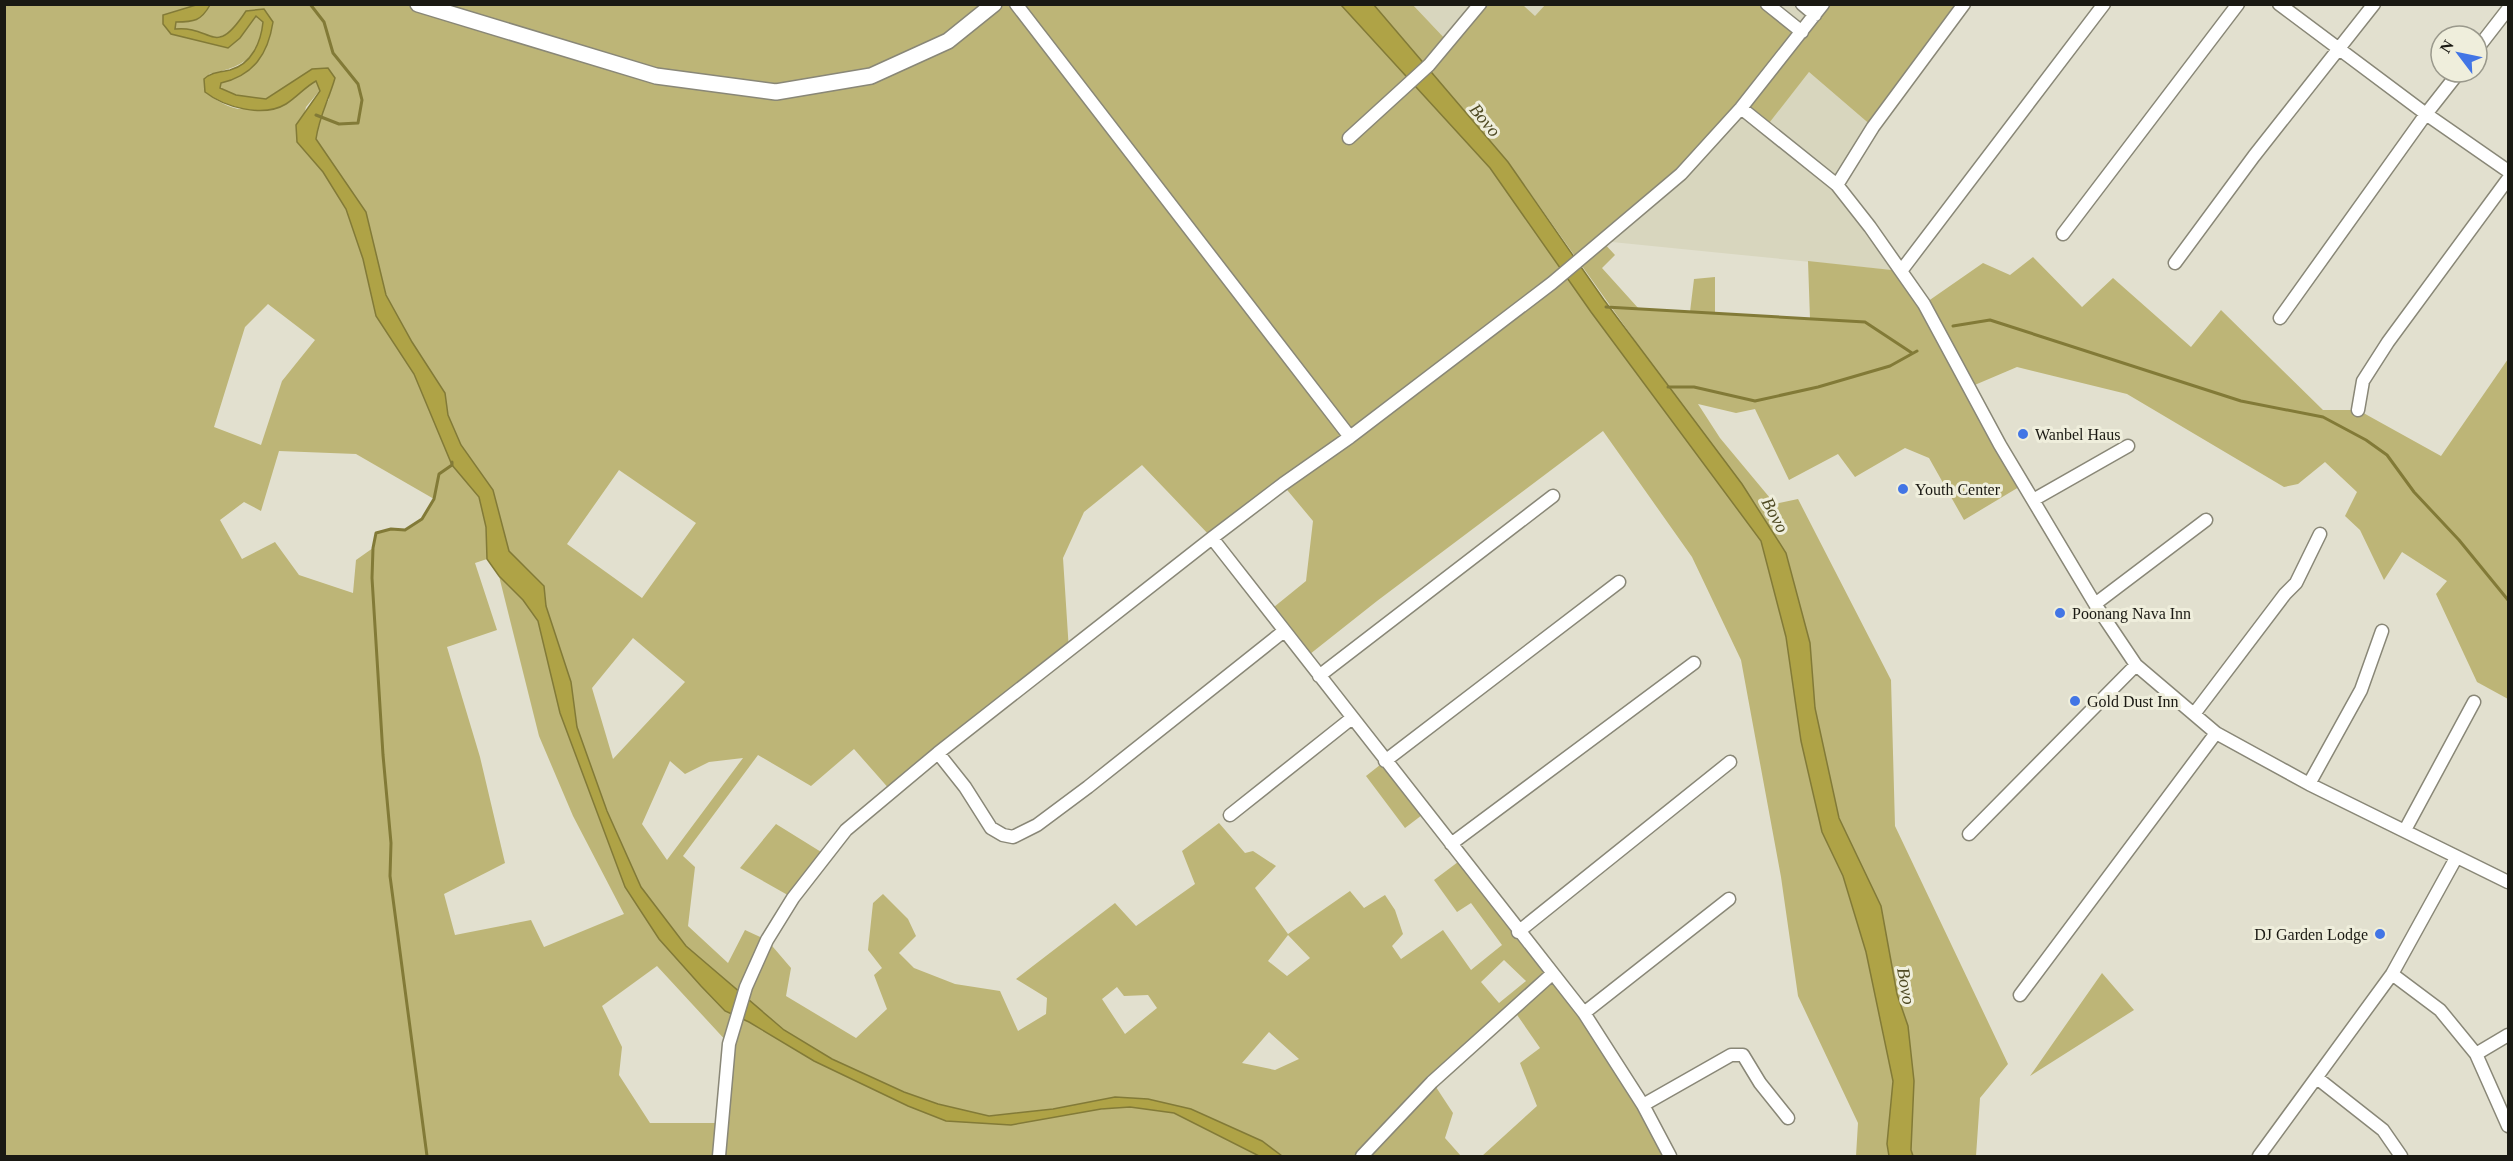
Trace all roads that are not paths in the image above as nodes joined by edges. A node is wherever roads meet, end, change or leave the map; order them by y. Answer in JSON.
{"nodes":[{"id":1,"x":418,"y":4,"type":"edge"},
{"id":2,"x":994,"y":4,"type":"edge"},
{"id":3,"x":1016,"y":4,"type":"edge"},
{"id":4,"x":1480,"y":4,"type":"edge"},
{"id":5,"x":1767,"y":4,"type":"edge"},
{"id":6,"x":1802,"y":4,"type":"edge"},
{"id":7,"x":1823,"y":4,"type":"edge"},
{"id":8,"x":1964,"y":4,"type":"edge"},
{"id":9,"x":2104,"y":4,"type":"edge"},
{"id":10,"x":2238,"y":4,"type":"edge"},
{"id":11,"x":2279,"y":4,"type":"edge"},
{"id":12,"x":2374,"y":4,"type":"edge"},
{"id":13,"x":2508,"y":9,"type":"edge"},
{"id":14,"x":1815,"y":15,"type":"junction"},
{"id":15,"x":1802,"y":32,"type":"junction"},
{"id":16,"x":2489,"y":34,"type":"edge"},
{"id":17,"x":2339,"y":50,"type":"junction"},
{"id":18,"x":2450,"y":84,"type":"edge"},
{"id":19,"x":1741,"y":108,"type":"junction"},
{"id":20,"x":2426,"y":114,"type":"junction"},
{"id":21,"x":1349,"y":138,"type":"dead end"},
{"id":22,"x":2508,"y":171,"type":"edge"},
{"id":23,"x":2508,"y":179,"type":"edge"},
{"id":24,"x":1836,"y":185,"type":"junction"},
{"id":25,"x":2063,"y":234,"type":"dead end"},
{"id":26,"x":2175,"y":263,"type":"dead end"},
{"id":27,"x":1901,"y":271,"type":"junction"},
{"id":28,"x":2280,"y":318,"type":"dead end"},
{"id":29,"x":2358,"y":410,"type":"dead end"},
{"id":30,"x":1350,"y":438,"type":"junction"},
{"id":31,"x":2128,"y":446,"type":"dead end"},
{"id":32,"x":1553,"y":495,"type":"dead end"},
{"id":33,"x":2033,"y":500,"type":"junction"},
{"id":34,"x":2206,"y":520,"type":"dead end"},
{"id":35,"x":2320,"y":534,"type":"dead end"},
{"id":36,"x":1212,"y":538,"type":"junction"},
{"id":37,"x":1619,"y":582,"type":"dead end"},
{"id":38,"x":2095,"y":604,"type":"junction"},
{"id":39,"x":1284,"y":631,"type":"junction"},
{"id":40,"x":2382,"y":631,"type":"dead end"},
{"id":41,"x":1694,"y":663,"type":"dead end"},
{"id":42,"x":2136,"y":665,"type":"junction"},
{"id":43,"x":1319,"y":676,"type":"junction"},
{"id":44,"x":2474,"y":702,"type":"dead end"},
{"id":45,"x":2194,"y":714,"type":"junction"},
{"id":46,"x":1352,"y":718,"type":"junction"},
{"id":47,"x":2216,"y":733,"type":"junction"},
{"id":48,"x":938,"y":753,"type":"junction"},
{"id":49,"x":1385,"y":761,"type":"junction"},
{"id":50,"x":1730,"y":762,"type":"dead end"},
{"id":51,"x":2309,"y":784,"type":"junction"},
{"id":52,"x":1230,"y":815,"type":"dead end"},
{"id":53,"x":2405,"y":830,"type":"junction"},
{"id":54,"x":1969,"y":834,"type":"dead end"},
{"id":55,"x":1451,"y":844,"type":"junction"},
{"id":56,"x":2456,"y":858,"type":"junction"},
{"id":57,"x":2507,"y":878,"type":"edge"},
{"id":58,"x":1730,"y":899,"type":"dead end"},
{"id":59,"x":1518,"y":932,"type":"junction"},
{"id":60,"x":1552,"y":974,"type":"junction"},
{"id":61,"x":2392,"y":974,"type":"junction"},
{"id":62,"x":2020,"y":995,"type":"dead end"},
{"id":63,"x":1584,"y":1013,"type":"junction"},
{"id":64,"x":2508,"y":1035,"type":"edge"},
{"id":65,"x":2476,"y":1054,"type":"junction"},
{"id":66,"x":2317,"y":1078,"type":"junction"},
{"id":67,"x":1643,"y":1105,"type":"junction"},
{"id":68,"x":1788,"y":1118,"type":"dead end"},
{"id":69,"x":2508,"y":1126,"type":"edge"},
{"id":70,"x":719,"y":1156,"type":"edge"},
{"id":71,"x":1362,"y":1156,"type":"edge"},
{"id":72,"x":1671,"y":1156,"type":"edge"},
{"id":73,"x":2259,"y":1156,"type":"edge"},
{"id":74,"x":2401,"y":1156,"type":"edge"}],
"edges":[{"from":1,"to":2,"type":"main road"},
{"from":3,"to":30,"type":"street"},
{"from":4,"to":21,"type":"street"},
{"from":5,"to":15,"type":"street"},
{"from":6,"to":14,"type":"street"},
{"from":7,"to":14,"type":"street"},
{"from":8,"to":24,"type":"street"},
{"from":9,"to":27,"type":"street"},
{"from":10,"to":25,"type":"street"},
{"from":11,"to":17,"type":"street"},
{"from":12,"to":17,"type":"street"},
{"from":13,"to":16,"type":"street"},
{"from":14,"to":15,"type":"street"},
{"from":15,"to":19,"type":"street"},
{"from":17,"to":20,"type":"street"},
{"from":17,"to":26,"type":"street"},
{"from":18,"to":20,"type":"street"},
{"from":19,"to":24,"type":"street"},
{"from":19,"to":30,"type":"street"},
{"from":20,"to":22,"type":"street"},
{"from":20,"to":28,"type":"street"},
{"from":23,"to":29,"type":"street"},
{"from":24,"to":27,"type":"street"},
{"from":27,"to":33,"type":"street"},
{"from":30,"to":36,"type":"street"},
{"from":31,"to":33,"type":"street"},
{"from":32,"to":43,"type":"street"},
{"from":33,"to":38,"type":"street"},
{"from":34,"to":38,"type":"street"},
{"from":35,"to":45,"type":"street"},
{"from":36,"to":39,"type":"street"},
{"from":36,"to":48,"type":"street"},
{"from":37,"to":49,"type":"street"},
{"from":38,"to":42,"type":"street"},
{"from":39,"to":43,"type":"street"},
{"from":39,"to":48,"type":"street"},
{"from":40,"to":51,"type":"street"},
{"from":41,"to":55,"type":"street"},
{"from":42,"to":45,"type":"street"},
{"from":42,"to":54,"type":"street"},
{"from":43,"to":46,"type":"street"},
{"from":44,"to":53,"type":"street"},
{"from":45,"to":47,"type":"street"},
{"from":46,"to":49,"type":"street"},
{"from":46,"to":52,"type":"street"},
{"from":47,"to":51,"type":"street"},
{"from":47,"to":62,"type":"street"},
{"from":48,"to":70,"type":"street"},
{"from":49,"to":55,"type":"street"},
{"from":50,"to":59,"type":"street"},
{"from":51,"to":53,"type":"street"},
{"from":53,"to":56,"type":"street"},
{"from":55,"to":59,"type":"street"},
{"from":56,"to":57,"type":"street"},
{"from":56,"to":61,"type":"street"},
{"from":58,"to":63,"type":"street"},
{"from":59,"to":60,"type":"street"},
{"from":60,"to":63,"type":"street"},
{"from":60,"to":71,"type":"street"},
{"from":61,"to":65,"type":"street"},
{"from":61,"to":66,"type":"street"},
{"from":63,"to":67,"type":"street"},
{"from":64,"to":65,"type":"street"},
{"from":65,"to":69,"type":"street"},
{"from":66,"to":73,"type":"street"},
{"from":66,"to":74,"type":"street"},
{"from":67,"to":68,"type":"street"},
{"from":67,"to":72,"type":"street"}]}
